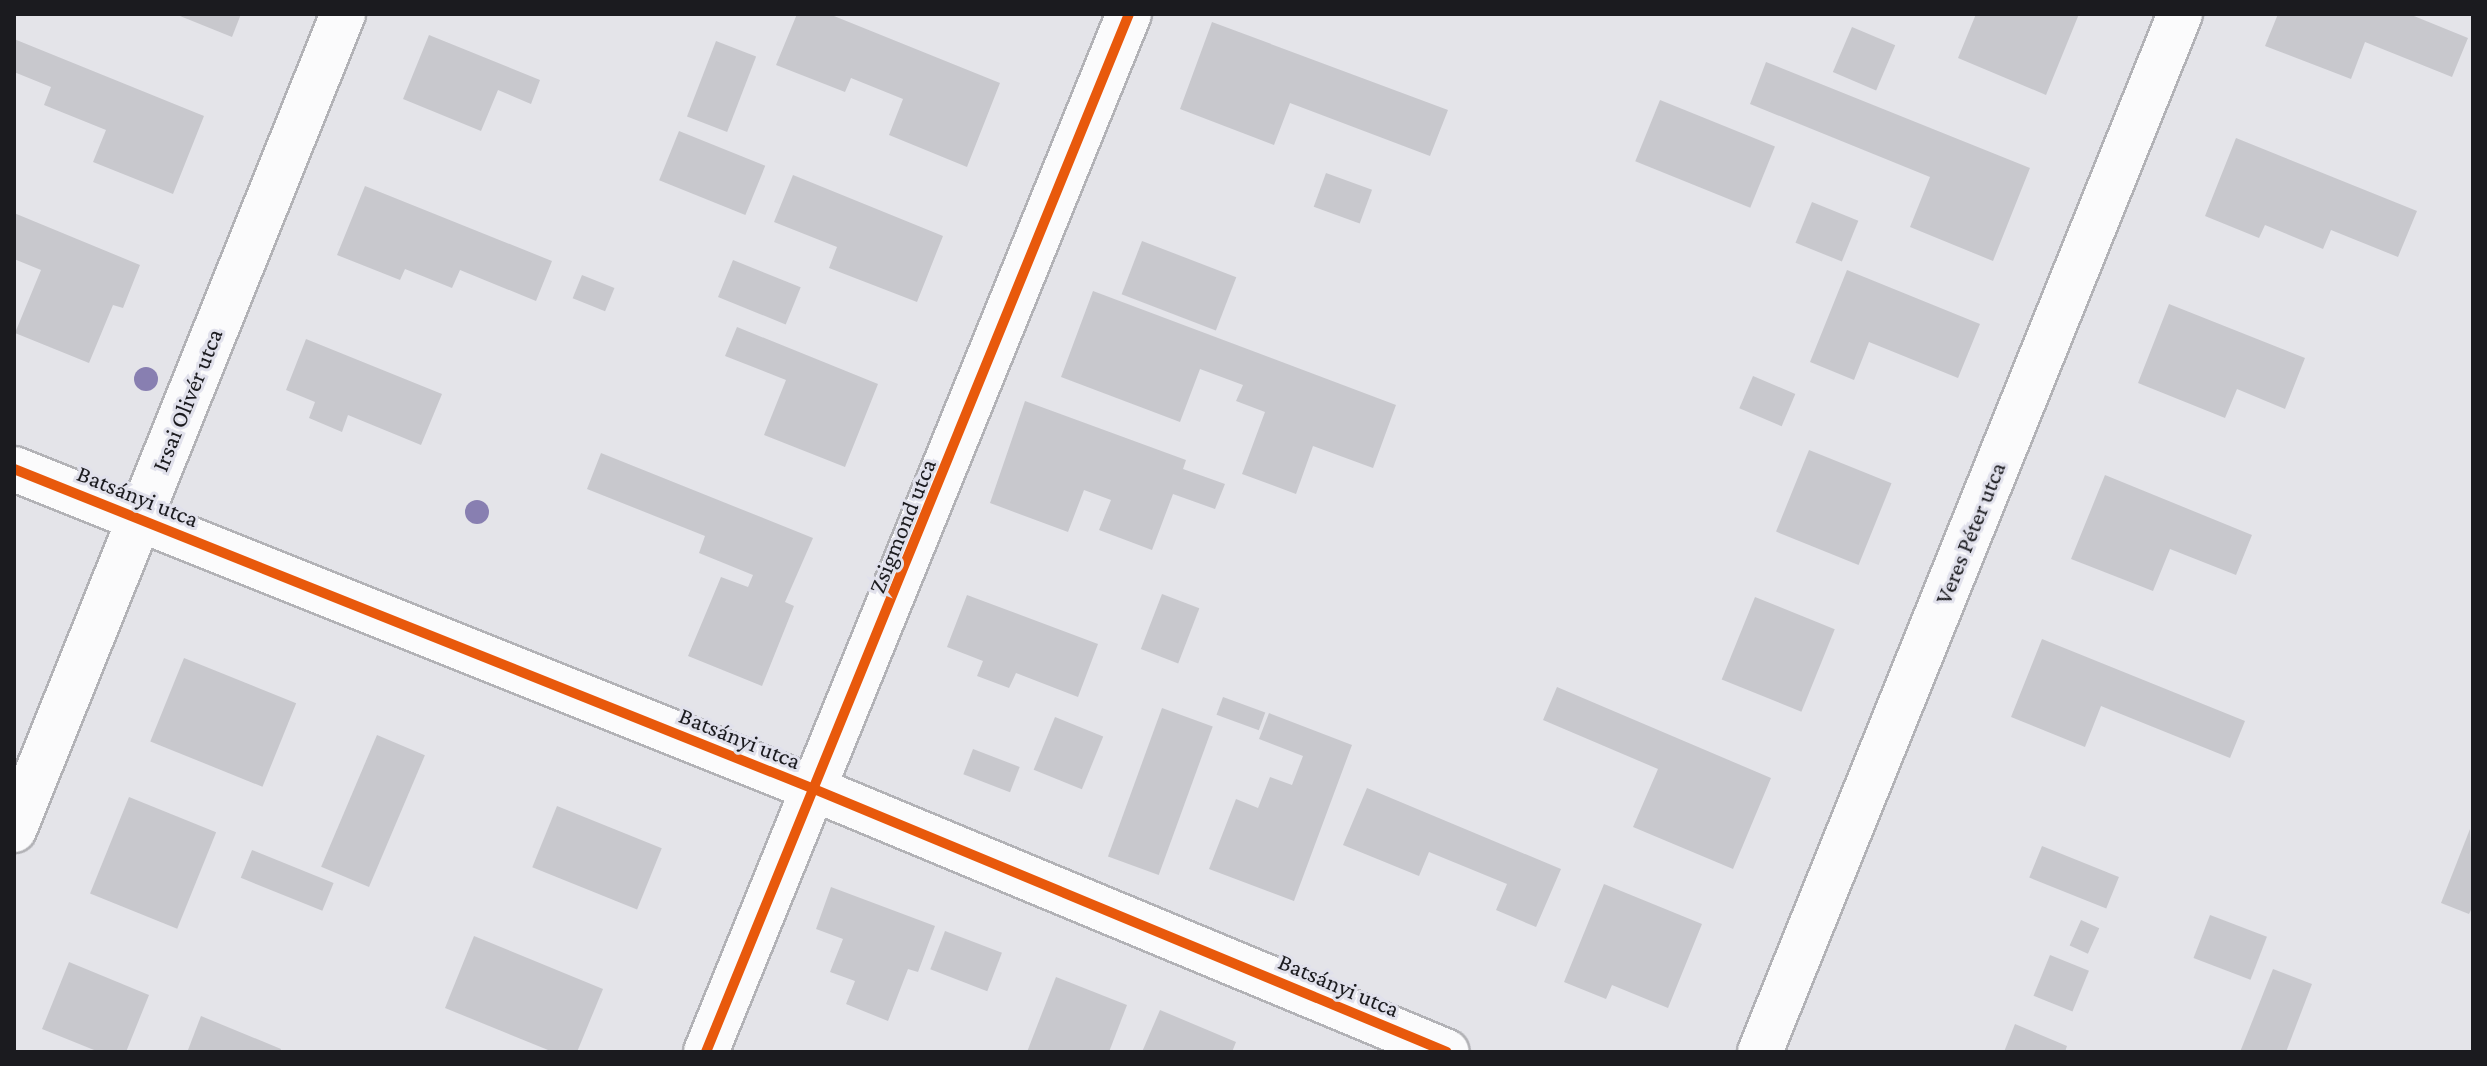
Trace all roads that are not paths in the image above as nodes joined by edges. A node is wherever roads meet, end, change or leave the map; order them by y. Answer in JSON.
{"nodes":[{"id":1,"x":343,"y":14,"type":"edge"},
{"id":2,"x":1129,"y":14,"type":"edge"},
{"id":3,"x":2180,"y":14,"type":"edge"},
{"id":4,"x":14,"y":469,"type":"edge"},
{"id":5,"x":139,"y":518,"type":"junction"},
{"id":6,"x":814,"y":789,"type":"junction"},
{"id":7,"x":14,"y":830,"type":"edge"},
{"id":8,"x":706,"y":1052,"type":"edge"},
{"id":9,"x":1447,"y":1052,"type":"edge"},
{"id":10,"x":1760,"y":1052,"type":"edge"}],
"edges":[{"from":1,"to":5,"type":"street","name":"Irsai Olivér utca"},
{"from":2,"to":6,"type":"street","name":"Zsigmond utca"},
{"from":3,"to":10,"type":"street","name":"Veres Péter utca"},
{"from":4,"to":5,"type":"street","name":"Batsányi utca"},
{"from":5,"to":6,"type":"street","name":"Batsányi utca"},
{"from":5,"to":7,"type":"street","name":"Irsai Olivér utca"},
{"from":6,"to":8,"type":"street","name":"Zsigmond utca"},
{"from":6,"to":9,"type":"street","name":"Batsányi utca"}]}
